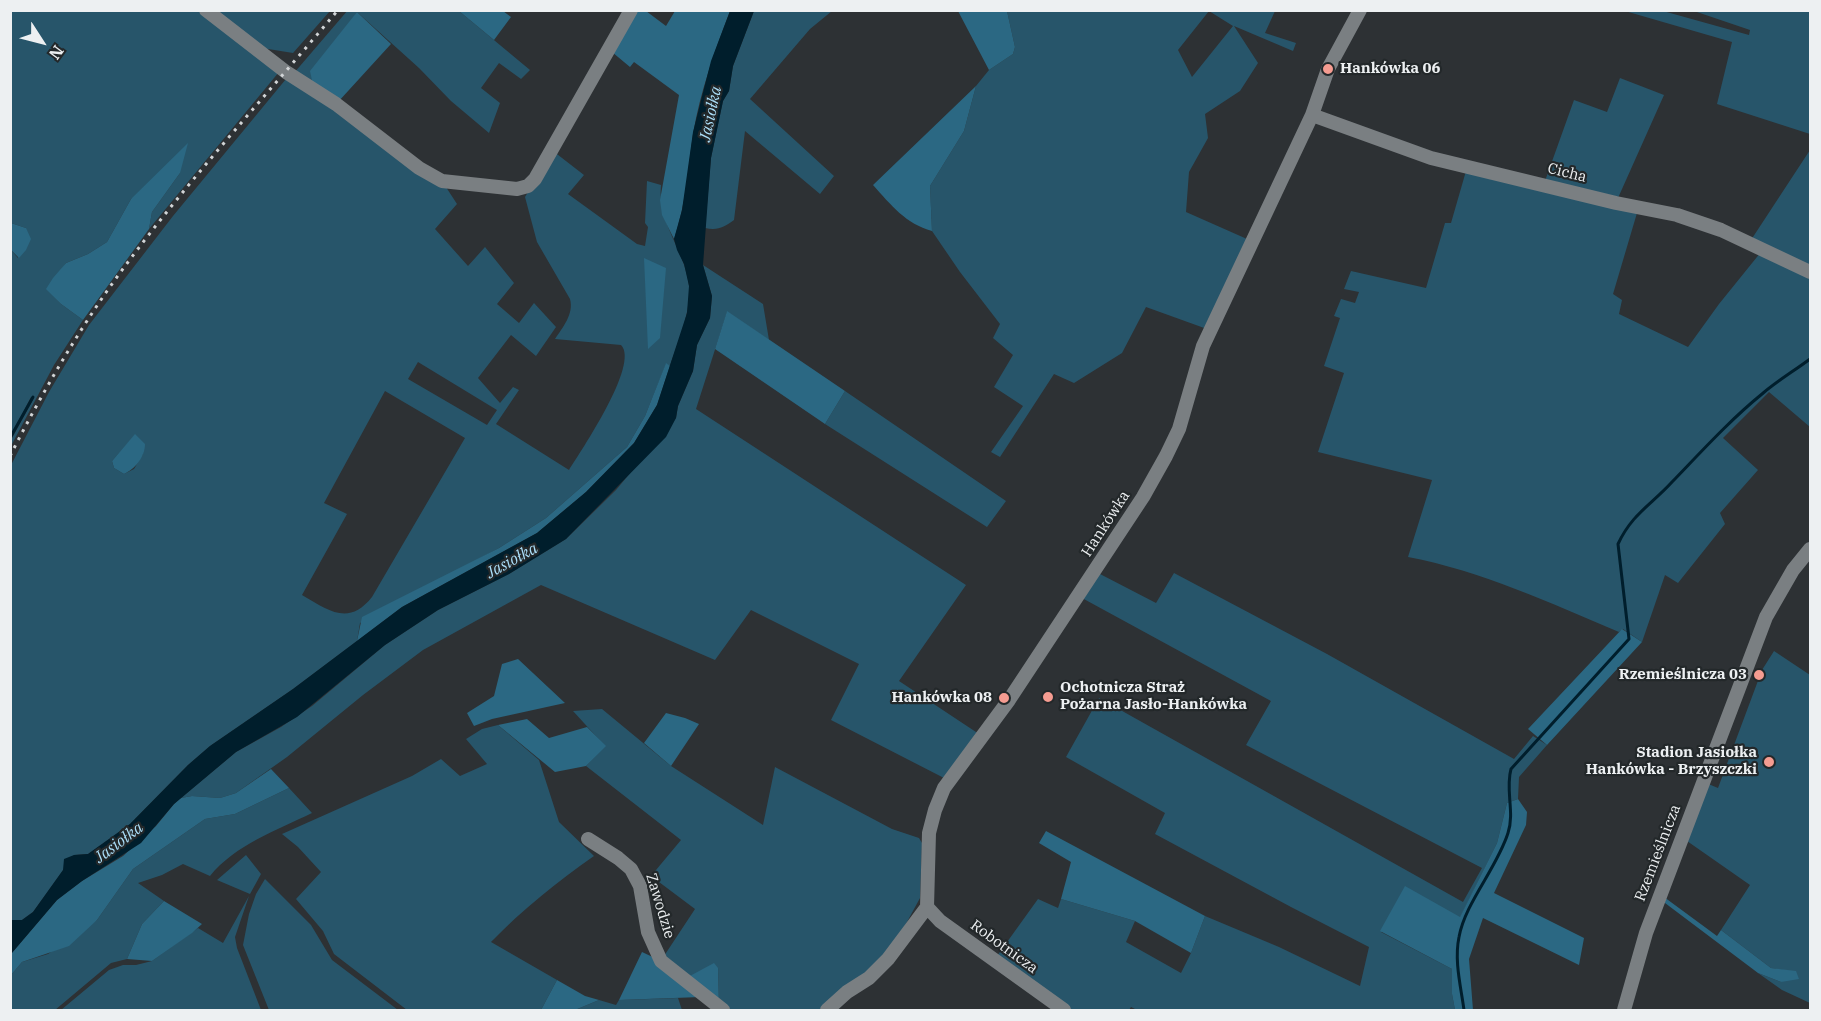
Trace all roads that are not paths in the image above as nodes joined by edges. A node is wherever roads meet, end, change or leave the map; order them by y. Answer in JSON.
{"nodes":[{"id":1,"x":206,"y":10,"type":"edge"},
{"id":2,"x":631,"y":10,"type":"edge"},
{"id":3,"x":1360,"y":10,"type":"edge"},
{"id":4,"x":1312,"y":115,"type":"junction"},
{"id":5,"x":1810,"y":273,"type":"edge"},
{"id":6,"x":1810,"y":549,"type":"edge"},
{"id":7,"x":588,"y":839,"type":"dead end"},
{"id":8,"x":927,"y":907,"type":"junction"},
{"id":9,"x":723,"y":1011,"type":"edge"},
{"id":10,"x":827,"y":1011,"type":"edge"},
{"id":11,"x":1064,"y":1011,"type":"edge"},
{"id":12,"x":1624,"y":1011,"type":"edge"}],
"edges":[{"from":1,"to":2,"type":"street"},
{"from":3,"to":4,"type":"street","name":"Hankówka"},
{"from":4,"to":5,"type":"street","name":"Cicha"},
{"from":4,"to":8,"type":"street","name":"Hankówka"},
{"from":6,"to":12,"type":"street","name":"Rzemieślnicza"},
{"from":7,"to":9,"type":"street","name":"Zawodzie"},
{"from":8,"to":10,"type":"street"},
{"from":8,"to":11,"type":"street","name":"Robotnicza"}]}
